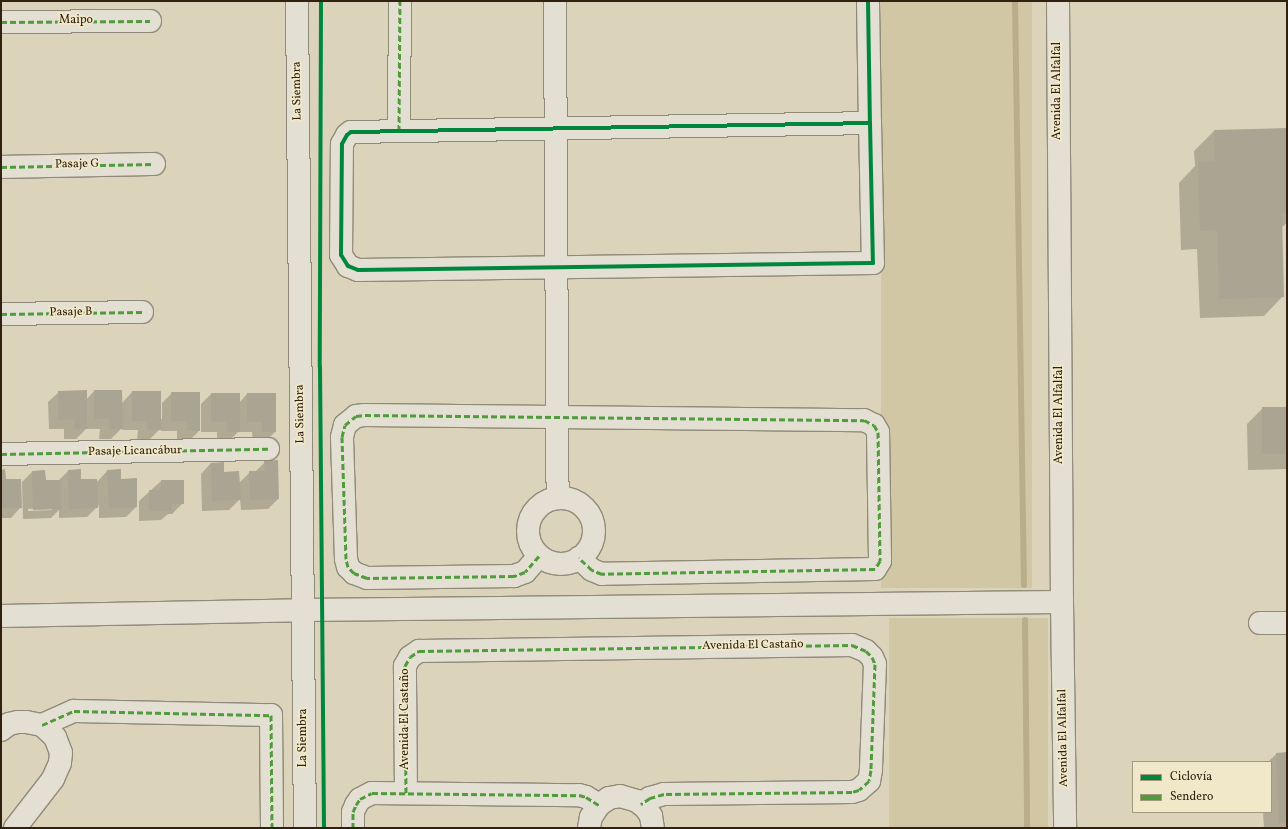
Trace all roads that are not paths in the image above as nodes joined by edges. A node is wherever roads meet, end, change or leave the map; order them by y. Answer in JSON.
{"nodes":[{"id":1,"x":297,"y":1,"type":"edge"},
{"id":2,"x":400,"y":1,"type":"edge"},
{"id":3,"x":555,"y":1,"type":"edge"},
{"id":4,"x":868,"y":1,"type":"edge"},
{"id":5,"x":1058,"y":1,"type":"edge"},
{"id":6,"x":150,"y":21,"type":"dead end"},
{"id":7,"x":1,"y":22,"type":"edge"},
{"id":8,"x":870,"y":123,"type":"junction"},
{"id":9,"x":556,"y":128,"type":"junction"},
{"id":10,"x":399,"y":131,"type":"junction"},
{"id":11,"x":154,"y":164,"type":"dead end"},
{"id":12,"x":1,"y":166,"type":"edge"},
{"id":13,"x":556,"y":267,"type":"junction"},
{"id":14,"x":142,"y":312,"type":"dead end"},
{"id":15,"x":1,"y":314,"type":"edge"},
{"id":16,"x":557,"y":416,"type":"junction"},
{"id":17,"x":268,"y":449,"type":"dead end"},
{"id":18,"x":1,"y":454,"type":"edge"},
{"id":19,"x":558,"y":498,"type":"junction"},
{"id":20,"x":540,"y":556,"type":"junction"},
{"id":21,"x":579,"y":558,"type":"junction"},
{"id":22,"x":1062,"y":602,"type":"junction"},
{"id":23,"x":303,"y":610,"type":"junction"},
{"id":24,"x":1,"y":616,"type":"edge"},
{"id":25,"x":1260,"y":623,"type":"dead end"},
{"id":26,"x":1287,"y":623,"type":"edge"},
{"id":27,"x":42,"y":725,"type":"junction"},
{"id":28,"x":1,"y":730,"type":"edge"},
{"id":29,"x":406,"y":794,"type":"junction"},
{"id":30,"x":641,"y":804,"type":"junction"},
{"id":31,"x":599,"y":805,"type":"junction"},
{"id":32,"x":14,"y":828,"type":"edge"},
{"id":33,"x":272,"y":828,"type":"edge"},
{"id":34,"x":305,"y":828,"type":"edge"},
{"id":35,"x":353,"y":828,"type":"edge"},
{"id":36,"x":589,"y":828,"type":"edge"},
{"id":37,"x":653,"y":828,"type":"edge"},
{"id":38,"x":1065,"y":828,"type":"edge"}],
"edges":[{"from":1,"to":23,"type":"street","name":"La Siembra"},
{"from":2,"to":10,"type":"street"},
{"from":3,"to":9,"type":"street"},
{"from":4,"to":8,"type":"street"},
{"from":5,"to":22,"type":"street","name":"Avenida El Alfalfal"},
{"from":6,"to":7,"type":"street","name":"Maipo"},
{"from":8,"to":9,"type":"street"},
{"from":8,"to":13,"type":"street"},
{"from":9,"to":10,"type":"street"},
{"from":9,"to":13,"type":"street"},
{"from":10,"to":13,"type":"street"},
{"from":11,"to":12,"type":"street","name":"Pasaje G"},
{"from":13,"to":16,"type":"street"},
{"from":14,"to":15,"type":"street","name":"Pasaje B"},
{"from":16,"to":19,"type":"street"},
{"from":16,"to":20,"type":"street"},
{"from":16,"to":21,"type":"street"},
{"from":17,"to":18,"type":"street","name":"Pasaje Licancábur"},
{"from":19,"to":20,"type":"street"},
{"from":19,"to":21,"type":"street"},
{"from":20,"to":21,"type":"street"},
{"from":22,"to":23,"type":"street"},
{"from":22,"to":38,"type":"street","name":"Avenida El Alfalfal"},
{"from":23,"to":24,"type":"street"},
{"from":23,"to":34,"type":"street","name":"La Siembra"},
{"from":25,"to":26,"type":"street"},
{"from":27,"to":28,"type":"street"},
{"from":27,"to":32,"type":"street"},
{"from":27,"to":33,"type":"street"},
{"from":29,"to":30,"type":"street","name":"Avenida El Castaño"},
{"from":29,"to":31,"type":"street"},
{"from":29,"to":35,"type":"street"},
{"from":30,"to":31,"type":"street"},
{"from":30,"to":37,"type":"street"},
{"from":31,"to":36,"type":"street"}]}
